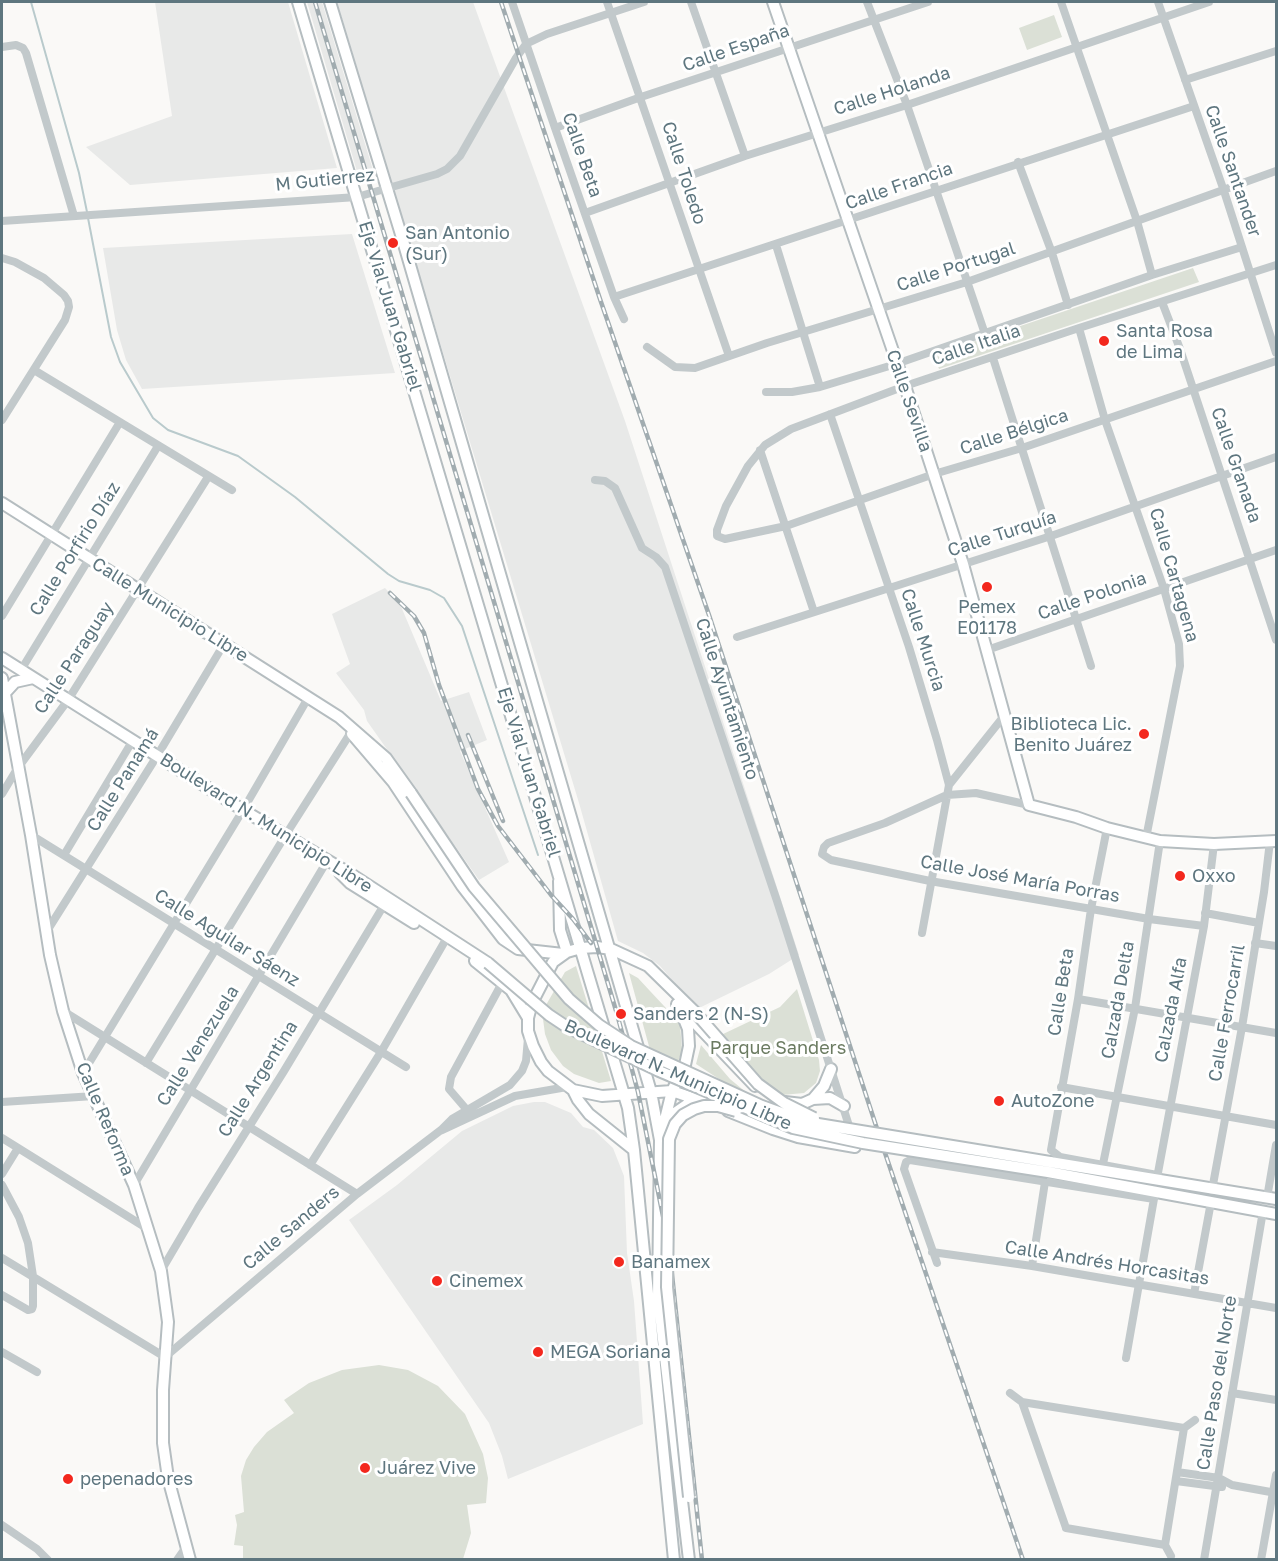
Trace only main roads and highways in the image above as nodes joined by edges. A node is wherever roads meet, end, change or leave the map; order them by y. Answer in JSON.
{"nodes":[{"id":1,"x":298,"y":2,"type":"edge"},
{"id":2,"x":330,"y":2,"type":"edge"},
{"id":3,"x":773,"y":2,"type":"edge"},
{"id":4,"x":2,"y":503,"type":"edge"},
{"id":5,"x":2,"y":658,"type":"edge"},
{"id":6,"x":2,"y":678,"type":"edge"},
{"id":7,"x":33,"y":678,"type":"junction"},
{"id":8,"x":4,"y":694,"type":"junction"},
{"id":9,"x":352,"y":731,"type":"junction"},
{"id":10,"x":1273,"y":841,"type":"edge"},
{"id":11,"x":331,"y":864,"type":"junction"},
{"id":12,"x":559,"y":875,"type":"junction"},
{"id":13,"x":581,"y":948,"type":"junction"},
{"id":14,"x":611,"y":949,"type":"junction"},
{"id":15,"x":565,"y":953,"type":"junction"},
{"id":16,"x":637,"y":962,"type":"junction"},
{"id":17,"x":677,"y":1004,"type":"junction"},
{"id":18,"x":528,"y":1018,"type":"junction"},
{"id":19,"x":831,"y":1069,"type":"road end"},
{"id":20,"x":570,"y":1089,"type":"junction"},
{"id":21,"x":672,"y":1091,"type":"junction"},
{"id":22,"x":651,"y":1092,"type":"junction"},
{"id":23,"x":624,"y":1094,"type":"junction"},
{"id":24,"x":695,"y":1099,"type":"junction"},
{"id":25,"x":813,"y":1099,"type":"junction"},
{"id":26,"x":844,"y":1106,"type":"road end"},
{"id":27,"x":666,"y":1119,"type":"junction"},
{"id":28,"x":834,"y":1126,"type":"junction"},
{"id":29,"x":793,"y":1128,"type":"junction"},
{"id":30,"x":660,"y":1140,"type":"junction"},
{"id":31,"x":855,"y":1147,"type":"road end"},
{"id":32,"x":634,"y":1150,"type":"junction"},
{"id":33,"x":1051,"y":1168,"type":"junction"},
{"id":34,"x":1156,"y":1186,"type":"junction"},
{"id":35,"x":1272,"y":1199,"type":"edge"},
{"id":36,"x":1276,"y":1214,"type":"edge"},
{"id":37,"x":686,"y":1540,"type":"junction"},
{"id":38,"x":190,"y":1560,"type":"edge"},
{"id":39,"x":674,"y":1560,"type":"edge"},
{"id":40,"x":688,"y":1560,"type":"edge"}],
"edges":[{"from":1,"to":12,"type":"main road","name":"Eje Vial Juan Gabriel"},
{"from":2,"to":14,"type":"main road","name":"Eje Vial Juan Gabriel"},
{"from":3,"to":10,"type":"main road","name":"Calle Sevilla"},
{"from":4,"to":9,"type":"main road","name":"Calle Municipio Libre"},
{"from":5,"to":7,"type":"main road","name":"Boulevard N. Municipio Libre"},
{"from":6,"to":8,"type":"main road","name":"Calle Reforma"},
{"from":7,"to":8,"type":"main road"},
{"from":7,"to":11,"type":"main road","name":"Boulevard N. Municipio Libre"},
{"from":8,"to":38,"type":"main road","name":"Calle Reforma"},
{"from":9,"to":15,"type":"main road"},
{"from":9,"to":28,"type":"main road","name":"Boulevard N. Municipio Libre","bridge":true},
{"from":11,"to":18,"type":"main road"},
{"from":11,"to":29,"type":"main road","name":"Boulevard N. Municipio Libre","bridge":true},
{"from":12,"to":13,"type":"main road","name":"Eje Vial Juan Gabriel"},
{"from":12,"to":15,"type":"main road"},
{"from":13,"to":14,"type":"main road"},
{"from":13,"to":15,"type":"main road"},
{"from":13,"to":23,"type":"main road","name":"Eje Vial Juan Gabriel"},
{"from":14,"to":16,"type":"main road"},
{"from":14,"to":22,"type":"main road","name":"Eje Vial Juan Gabriel"},
{"from":15,"to":18,"type":"main road"},
{"from":16,"to":17,"type":"main road"},
{"from":16,"to":28,"type":"main road","bridge":true},
{"from":17,"to":21,"type":"main road"},
{"from":17,"to":25,"type":"main road"},
{"from":18,"to":20,"type":"main road"},
{"from":19,"to":25,"type":"main road"},
{"from":20,"to":23,"type":"main road"},
{"from":20,"to":32,"type":"main road"},
{"from":21,"to":22,"type":"main road"},
{"from":21,"to":24,"type":"main road"},
{"from":21,"to":27,"type":"main road"},
{"from":22,"to":23,"type":"main road"},
{"from":22,"to":30,"type":"main road","name":"Eje Vial Juan Gabriel"},
{"from":23,"to":32,"type":"main road","name":"Eje Vial Juan Gabriel"},
{"from":24,"to":27,"type":"main road"},
{"from":24,"to":31,"type":"main road"},
{"from":25,"to":26,"type":"main road"},
{"from":27,"to":30,"type":"main road"},
{"from":28,"to":33,"type":"main road","name":"Boulevard N. Municipio Libre","bridge":true},
{"from":29,"to":33,"type":"main road","name":"Boulevard N. Municipio Libre","bridge":true},
{"from":29,"to":37,"type":"main road","bridge":true},
{"from":30,"to":37,"type":"main road","name":"Eje Vial Juan Gabriel"},
{"from":32,"to":39,"type":"main road","name":"Eje Vial Juan Gabriel"},
{"from":33,"to":34,"type":"main road","name":"Boulevard N. Municipio Libre"},
{"from":34,"to":35,"type":"main road","name":"Boulevard N. Municipio Libre"},
{"from":34,"to":36,"type":"main road","name":"Boulevard N. Municipio Libre"},
{"from":37,"to":40,"type":"main road","name":"Eje Vial Juan Gabriel"}]}
